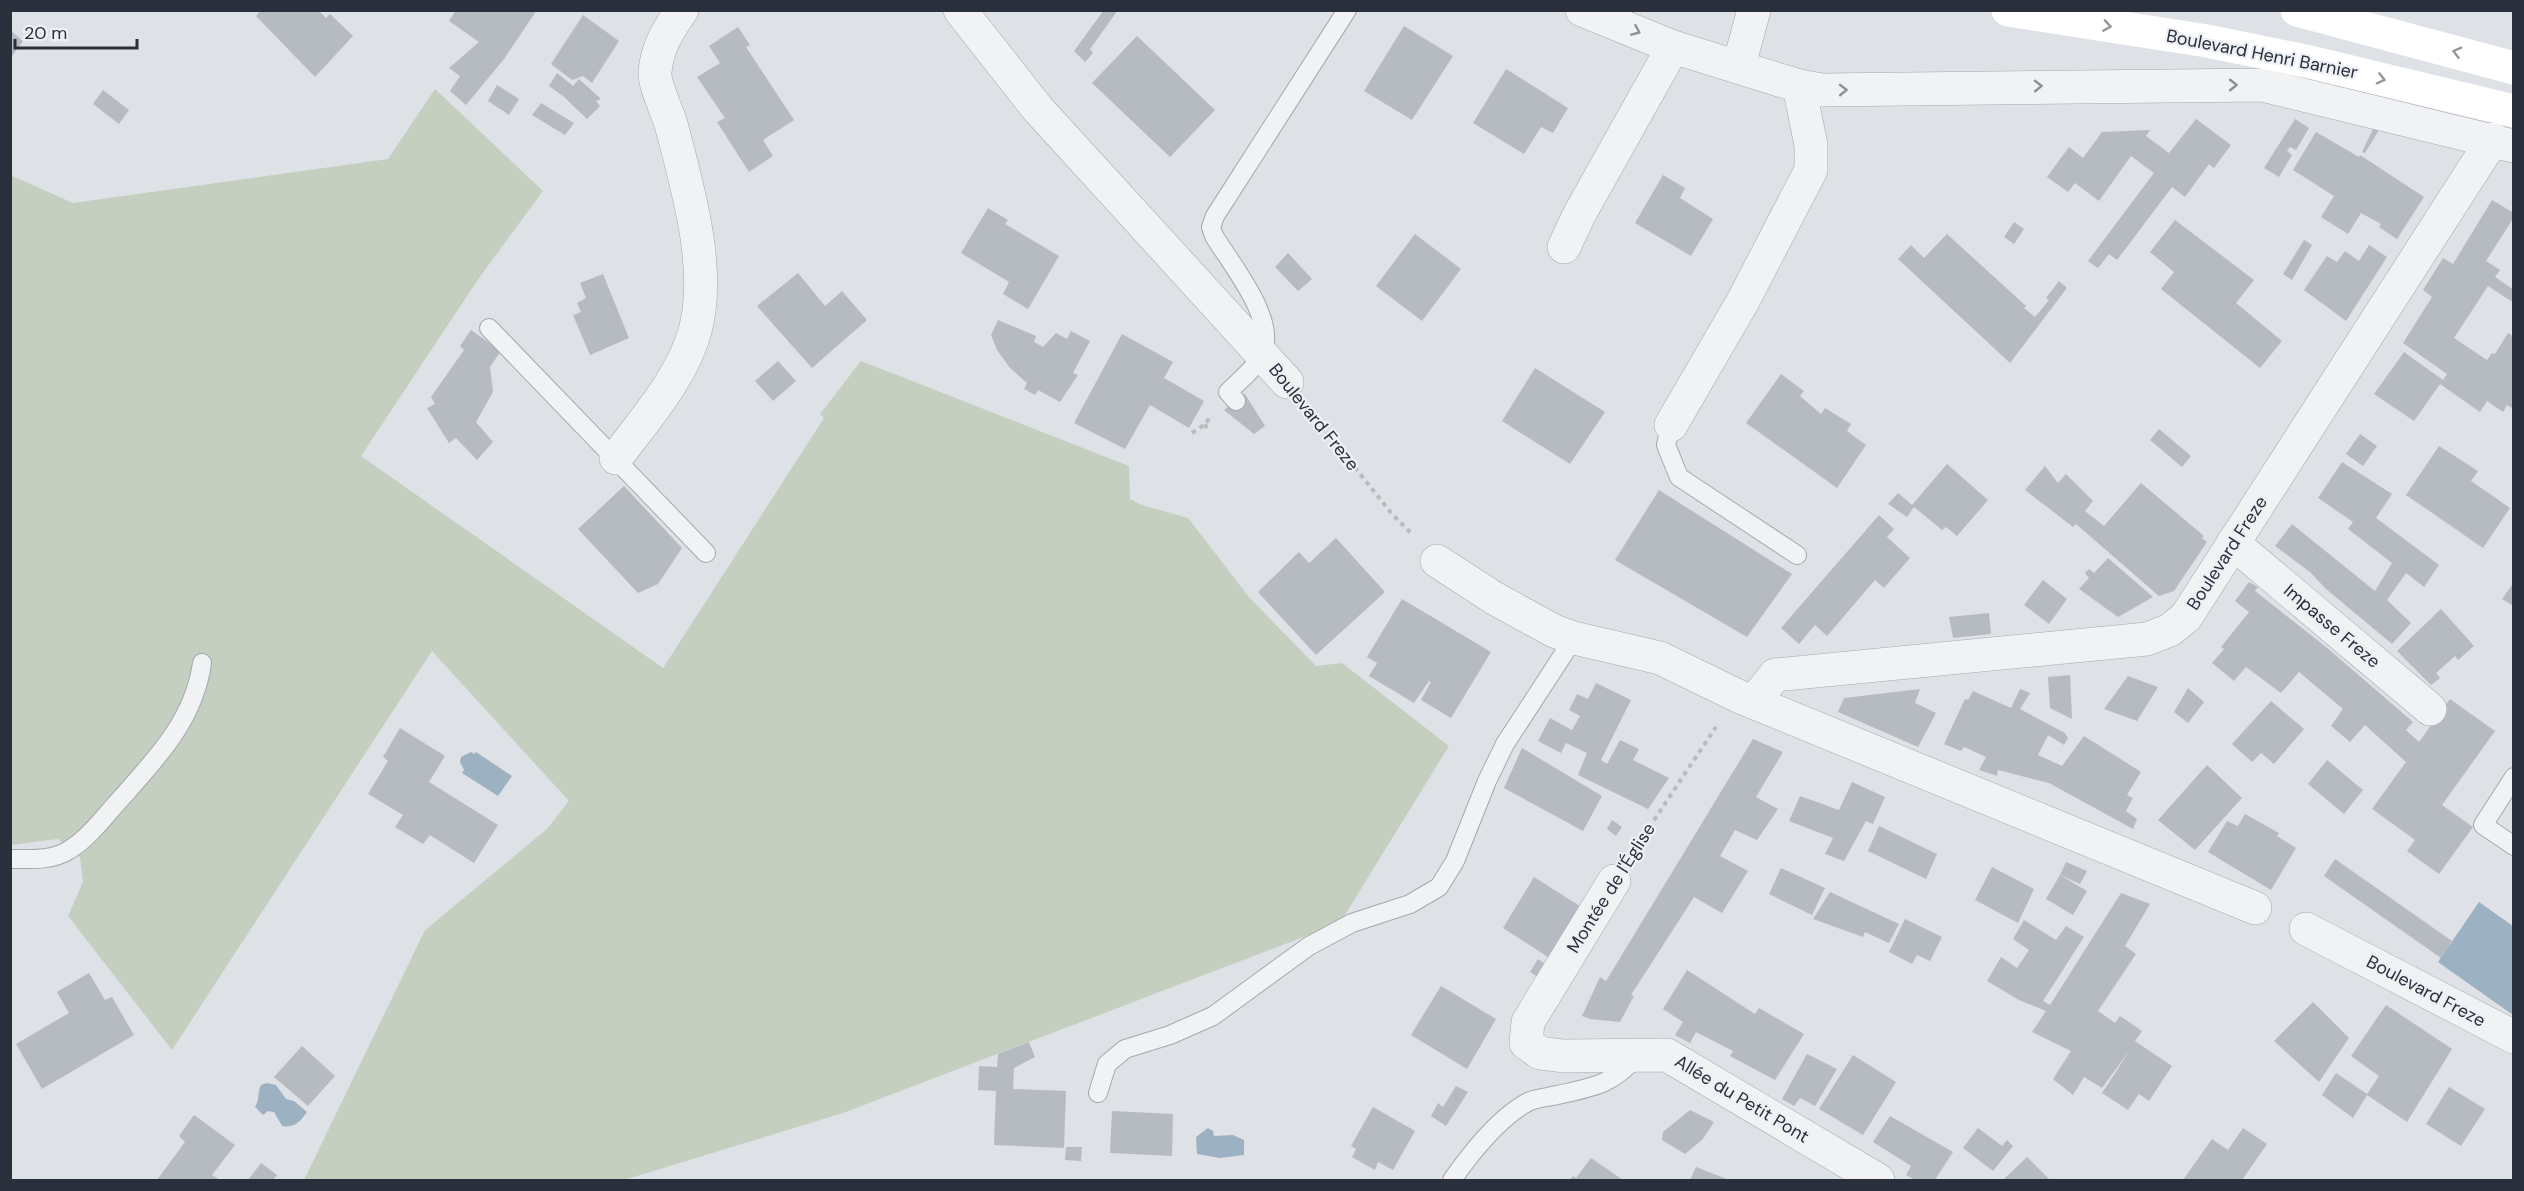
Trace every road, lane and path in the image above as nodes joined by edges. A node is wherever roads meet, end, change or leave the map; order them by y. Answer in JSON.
{"nodes":[{"id":1,"x":682,"y":10,"type":"edge"},
{"id":2,"x":960,"y":10,"type":"edge"},
{"id":3,"x":1347,"y":10,"type":"edge"},
{"id":4,"x":1582,"y":10,"type":"edge"},
{"id":5,"x":1754,"y":10,"type":"edge"},
{"id":6,"x":2008,"y":10,"type":"edge"},
{"id":7,"x":2297,"y":10,"type":"edge"},
{"id":8,"x":1673,"y":47,"type":"junction"},
{"id":9,"x":1738,"y":65,"type":"junction"},
{"id":10,"x":2514,"y":68,"type":"edge"},
{"id":11,"x":1799,"y":86,"type":"junction"},
{"id":12,"x":2514,"y":111,"type":"edge"},
{"id":13,"x":2504,"y":142,"type":"edge"},
{"id":14,"x":1564,"y":247,"type":"dead end"},
{"id":15,"x":489,"y":328,"type":"dead end"},
{"id":16,"x":1262,"y":355,"type":"junction"},
{"id":17,"x":1287,"y":382,"type":"joint"},
{"id":18,"x":1236,"y":401,"type":"dead end"},
{"id":19,"x":1205,"y":424,"type":"dead end"},
{"id":20,"x":1671,"y":425,"type":"joint"},
{"id":21,"x":1208,"y":431,"type":"dead end"},
{"id":22,"x":616,"y":458,"type":"junction"},
{"id":23,"x":2233,"y":543,"type":"junction"},
{"id":24,"x":706,"y":553,"type":"dead end"},
{"id":25,"x":1797,"y":555,"type":"dead end"},
{"id":26,"x":1437,"y":561,"type":"joint"},
{"id":27,"x":1574,"y":638,"type":"junction"},
{"id":28,"x":202,"y":663,"type":"dead end"},
{"id":29,"x":1754,"y":702,"type":"junction"},
{"id":30,"x":2430,"y":709,"type":"dead end"},
{"id":31,"x":1708,"y":737,"type":"dead end"},
{"id":32,"x":2514,"y":777,"type":"edge"},
{"id":33,"x":2514,"y":846,"type":"edge"},
{"id":34,"x":10,"y":859,"type":"edge"},
{"id":35,"x":1614,"y":881,"type":"joint"},
{"id":36,"x":2254,"y":908,"type":"dead end"},
{"id":37,"x":2306,"y":928,"type":"dead end"},
{"id":38,"x":2514,"y":1037,"type":"edge"},
{"id":39,"x":1526,"y":1043,"type":"joint"},
{"id":40,"x":1638,"y":1055,"type":"junction"},
{"id":41,"x":1098,"y":1093,"type":"dead end"},
{"id":42,"x":1452,"y":1180,"type":"edge"},
{"id":43,"x":1878,"y":1180,"type":"edge"}],
"edges":[{"from":1,"to":22,"type":"street"},
{"from":2,"to":16,"type":"street","name":"Boulevard Freze"},
{"from":3,"to":16,"type":"lane"},
{"from":4,"to":8,"type":"street","one_way":true},
{"from":5,"to":9,"type":"street"},
{"from":6,"to":12,"type":"main road","name":"Boulevard Henri Barnier","one_way":true},
{"from":10,"to":7,"type":"main road","one_way":true},
{"from":8,"to":9,"type":"street"},
{"from":8,"to":14,"type":"street"},
{"from":9,"to":11,"type":"street"},
{"from":11,"to":13,"type":"street","one_way":true},
{"from":11,"to":20,"type":"street"},
{"from":13,"to":23,"type":"street","name":"Boulevard Freze"},
{"from":15,"to":22,"type":"lane"},
{"from":16,"to":17,"type":"street","name":"Boulevard Freze"},
{"from":16,"to":18,"type":"lane"},
{"from":17,"to":26,"type":"path","name":"Boulevard Freze"},
{"from":19,"to":21,"type":"path"},
{"from":20,"to":25,"type":"lane"},
{"from":22,"to":24,"type":"lane"},
{"from":23,"to":29,"type":"street","name":"Boulevard Freze"},
{"from":23,"to":30,"type":"street","name":"Impasse Freze"},
{"from":26,"to":27,"type":"street"},
{"from":27,"to":29,"type":"street"},
{"from":27,"to":41,"type":"lane"},
{"from":28,"to":34,"type":"lane"},
{"from":29,"to":36,"type":"street"},
{"from":31,"to":35,"type":"path","name":"Montée de l'Église"},
{"from":32,"to":33,"type":"lane"},
{"from":35,"to":39,"type":"street","name":"Montée de l'Église"},
{"from":37,"to":38,"type":"street","name":"Boulevard Freze"},
{"from":39,"to":40,"type":"street","name":"Allée du Petit Pont"},
{"from":40,"to":42,"type":"lane"},
{"from":40,"to":43,"type":"street","name":"Allée du Petit Pont"}]}
